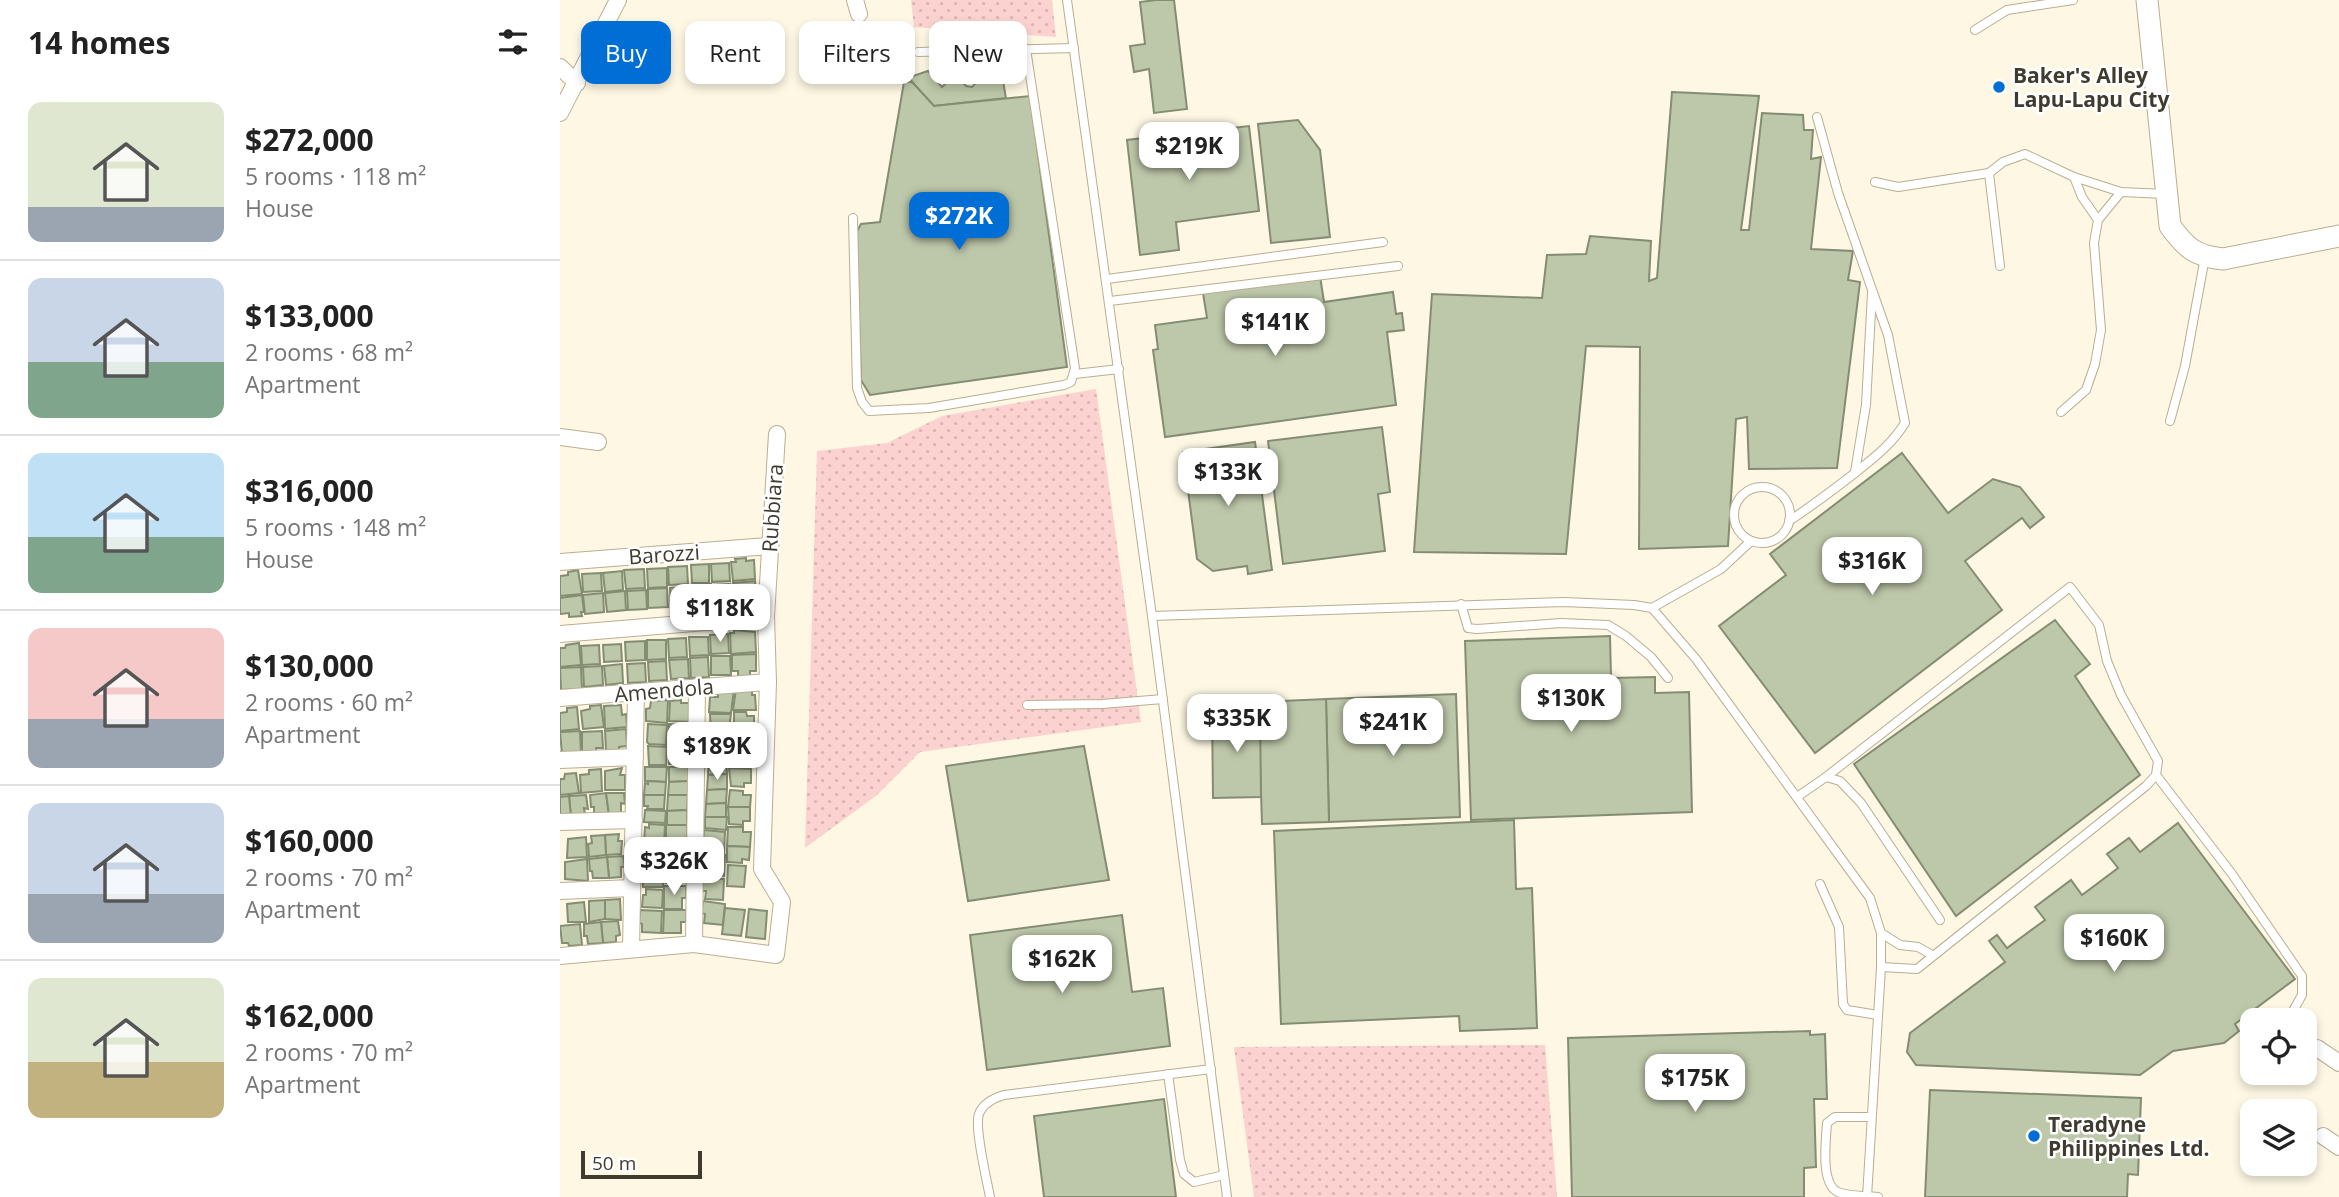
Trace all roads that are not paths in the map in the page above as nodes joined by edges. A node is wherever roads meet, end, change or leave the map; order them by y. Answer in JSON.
{"nodes":[{"id":1,"x":618,"y":0,"type":"edge"},
{"id":2,"x":1067,"y":0,"type":"edge"},
{"id":3,"x":2073,"y":0,"type":"edge"},
{"id":4,"x":2147,"y":0,"type":"edge"},
{"id":5,"x":1975,"y":30,"type":"dead end"},
{"id":6,"x":1074,"y":48,"type":"junction"},
{"id":7,"x":1027,"y":49,"type":"edge"},
{"id":8,"x":918,"y":52,"type":"dead end"},
{"id":9,"x":929,"y":52,"type":"edge"},
{"id":10,"x":1027,"y":56,"type":"edge"},
{"id":11,"x":560,"y":67,"type":"edge"},
{"id":12,"x":577,"y":83,"type":"junction"},
{"id":13,"x":560,"y":113,"type":"edge"},
{"id":14,"x":1817,"y":117,"type":"dead end"},
{"id":15,"x":1989,"y":173,"type":"junction"},
{"id":16,"x":2074,"y":177,"type":"junction"},
{"id":17,"x":1875,"y":181,"type":"dead end"},
{"id":18,"x":2121,"y":192,"type":"junction"},
{"id":19,"x":2166,"y":194,"type":"junction"},
{"id":20,"x":853,"y":218,"type":"dead end"},
{"id":21,"x":2098,"y":220,"type":"junction"},
{"id":22,"x":2339,"y":236,"type":"edge"},
{"id":23,"x":1383,"y":242,"type":"dead end"},
{"id":24,"x":2205,"y":257,"type":"junction"},
{"id":25,"x":1398,"y":266,"type":"dead end"},
{"id":26,"x":2000,"y":266,"type":"dead end"},
{"id":27,"x":1107,"y":279,"type":"junction"},
{"id":28,"x":1873,"y":286,"type":"junction"},
{"id":29,"x":1110,"y":301,"type":"junction"},
{"id":30,"x":1119,"y":369,"type":"junction"},
{"id":31,"x":1075,"y":374,"type":"junction"},
{"id":32,"x":2061,"y":412,"type":"dead end"},
{"id":33,"x":2170,"y":422,"type":"dead end"},
{"id":34,"x":777,"y":434,"type":"dead end"},
{"id":35,"x":560,"y":437,"type":"edge"},
{"id":36,"x":598,"y":442,"type":"dead end"},
{"id":37,"x":1855,"y":472,"type":"junction"},
{"id":38,"x":1789,"y":522,"type":"junction"},
{"id":39,"x":1751,"y":541,"type":"junction"},
{"id":40,"x":769,"y":546,"type":"junction"},
{"id":41,"x":560,"y":562,"type":"edge"},
{"id":42,"x":1461,"y":604,"type":"junction"},
{"id":43,"x":1653,"y":608,"type":"junction"},
{"id":44,"x":1152,"y":616,"type":"junction"},
{"id":45,"x":766,"y":617,"type":"junction"},
{"id":46,"x":560,"y":634,"type":"edge"},
{"id":47,"x":1668,"y":678,"type":"dead end"},
{"id":48,"x":768,"y":682,"type":"junction"},
{"id":49,"x":698,"y":687,"type":"junction"},
{"id":50,"x":636,"y":692,"type":"junction"},
{"id":51,"x":560,"y":698,"type":"edge"},
{"id":52,"x":1163,"y":699,"type":"junction"},
{"id":53,"x":1027,"y":705,"type":"dead end"},
{"id":54,"x":635,"y":757,"type":"junction"},
{"id":55,"x":560,"y":760,"type":"edge"},
{"id":56,"x":2156,"y":775,"type":"junction"},
{"id":57,"x":1826,"y":777,"type":"junction"},
{"id":58,"x":1797,"y":797,"type":"junction"},
{"id":59,"x":634,"y":820,"type":"junction"},
{"id":60,"x":560,"y":822,"type":"edge"},
{"id":61,"x":1820,"y":884,"type":"dead end"},
{"id":62,"x":632,"y":888,"type":"junction"},
{"id":63,"x":560,"y":891,"type":"edge"},
{"id":64,"x":1940,"y":920,"type":"dead end"},
{"id":65,"x":1881,"y":933,"type":"junction"},
{"id":66,"x":694,"y":944,"type":"junction"},
{"id":67,"x":631,"y":949,"type":"junction"},
{"id":68,"x":1932,"y":955,"type":"junction"},
{"id":69,"x":560,"y":956,"type":"edge"},
{"id":70,"x":1881,"y":967,"type":"junction"},
{"id":71,"x":2295,"y":1008,"type":"edge"},
{"id":72,"x":1878,"y":1015,"type":"junction"},
{"id":73,"x":2318,"y":1048,"type":"dead end"},
{"id":74,"x":2339,"y":1063,"type":"edge"},
{"id":75,"x":1210,"y":1069,"type":"junction"},
{"id":76,"x":1168,"y":1074,"type":"junction"},
{"id":77,"x":1871,"y":1117,"type":"junction"},
{"id":78,"x":2323,"y":1136,"type":"dead end"},
{"id":79,"x":2339,"y":1147,"type":"edge"},
{"id":80,"x":1224,"y":1175,"type":"junction"},
{"id":81,"x":1867,"y":1196,"type":"edge"},
{"id":82,"x":990,"y":1197,"type":"edge"},
{"id":83,"x":1227,"y":1197,"type":"edge"},
{"id":84,"x":1878,"y":1197,"type":"edge"}],
"edges":[{"from":1,"to":12,"type":"street"},
{"from":2,"to":6,"type":"lane"},
{"from":3,"to":5,"type":"lane"},
{"from":4,"to":19,"type":"street"},
{"from":6,"to":7,"type":"lane"},
{"from":6,"to":27,"type":"lane"},
{"from":8,"to":9,"type":"lane"},
{"from":10,"to":31,"type":"lane"},
{"from":11,"to":12,"type":"street"},
{"from":12,"to":13,"type":"street"},
{"from":14,"to":28,"type":"lane"},
{"from":15,"to":16,"type":"lane"},
{"from":15,"to":17,"type":"lane"},
{"from":15,"to":26,"type":"lane"},
{"from":16,"to":18,"type":"lane"},
{"from":16,"to":21,"type":"lane"},
{"from":18,"to":19,"type":"lane"},
{"from":18,"to":21,"type":"lane"},
{"from":19,"to":24,"type":"street"},
{"from":20,"to":31,"type":"lane"},
{"from":21,"to":32,"type":"lane"},
{"from":22,"to":24,"type":"street"},
{"from":23,"to":27,"type":"lane"},
{"from":24,"to":33,"type":"lane"},
{"from":25,"to":29,"type":"lane"},
{"from":27,"to":29,"type":"lane"},
{"from":28,"to":37,"type":"lane"},
{"from":28,"to":37,"type":"lane"},
{"from":29,"to":30,"type":"lane"},
{"from":30,"to":31,"type":"lane"},
{"from":30,"to":44,"type":"lane"},
{"from":34,"to":40,"type":"street","name":"Rubbiara"},
{"from":35,"to":36,"type":"street"},
{"from":37,"to":38,"type":"lane"},
{"from":38,"to":39,"type":"lane"},
{"from":38,"to":39,"type":"lane"},
{"from":39,"to":43,"type":"lane"},
{"from":40,"to":41,"type":"street","name":"Barozzi"},
{"from":40,"to":45,"type":"street","name":"Rubbiara"},
{"from":42,"to":43,"type":"lane"},
{"from":42,"to":44,"type":"lane"},
{"from":42,"to":47,"type":"lane"},
{"from":43,"to":58,"type":"lane"},
{"from":44,"to":52,"type":"lane"},
{"from":45,"to":46,"type":"street"},
{"from":45,"to":48,"type":"street","name":"Rubbiara"},
{"from":48,"to":49,"type":"street","name":"Amendola"},
{"from":48,"to":66,"type":"street","name":"Rubbiara"},
{"from":49,"to":50,"type":"street","name":"Amendola"},
{"from":49,"to":66,"type":"street"},
{"from":50,"to":51,"type":"street","name":"Amendola"},
{"from":50,"to":54,"type":"street"},
{"from":52,"to":53,"type":"lane"},
{"from":52,"to":75,"type":"lane"},
{"from":54,"to":55,"type":"street"},
{"from":54,"to":59,"type":"street"},
{"from":56,"to":57,"type":"lane"},
{"from":56,"to":68,"type":"lane"},
{"from":56,"to":71,"type":"lane"},
{"from":57,"to":58,"type":"lane"},
{"from":57,"to":64,"type":"lane"},
{"from":58,"to":65,"type":"lane"},
{"from":59,"to":60,"type":"street"},
{"from":59,"to":62,"type":"street"},
{"from":61,"to":72,"type":"lane"},
{"from":62,"to":63,"type":"street"},
{"from":62,"to":67,"type":"street"},
{"from":65,"to":68,"type":"lane"},
{"from":65,"to":70,"type":"lane"},
{"from":66,"to":67,"type":"street"},
{"from":67,"to":69,"type":"street"},
{"from":68,"to":70,"type":"lane"},
{"from":70,"to":72,"type":"lane"},
{"from":72,"to":77,"type":"lane"},
{"from":73,"to":74,"type":"street"},
{"from":75,"to":76,"type":"lane"},
{"from":75,"to":80,"type":"lane"},
{"from":76,"to":80,"type":"lane"},
{"from":76,"to":82,"type":"lane"},
{"from":77,"to":81,"type":"lane"},
{"from":77,"to":81,"type":"lane"},
{"from":78,"to":79,"type":"street"},
{"from":80,"to":83,"type":"lane"},
{"from":81,"to":84,"type":"lane"}]}
